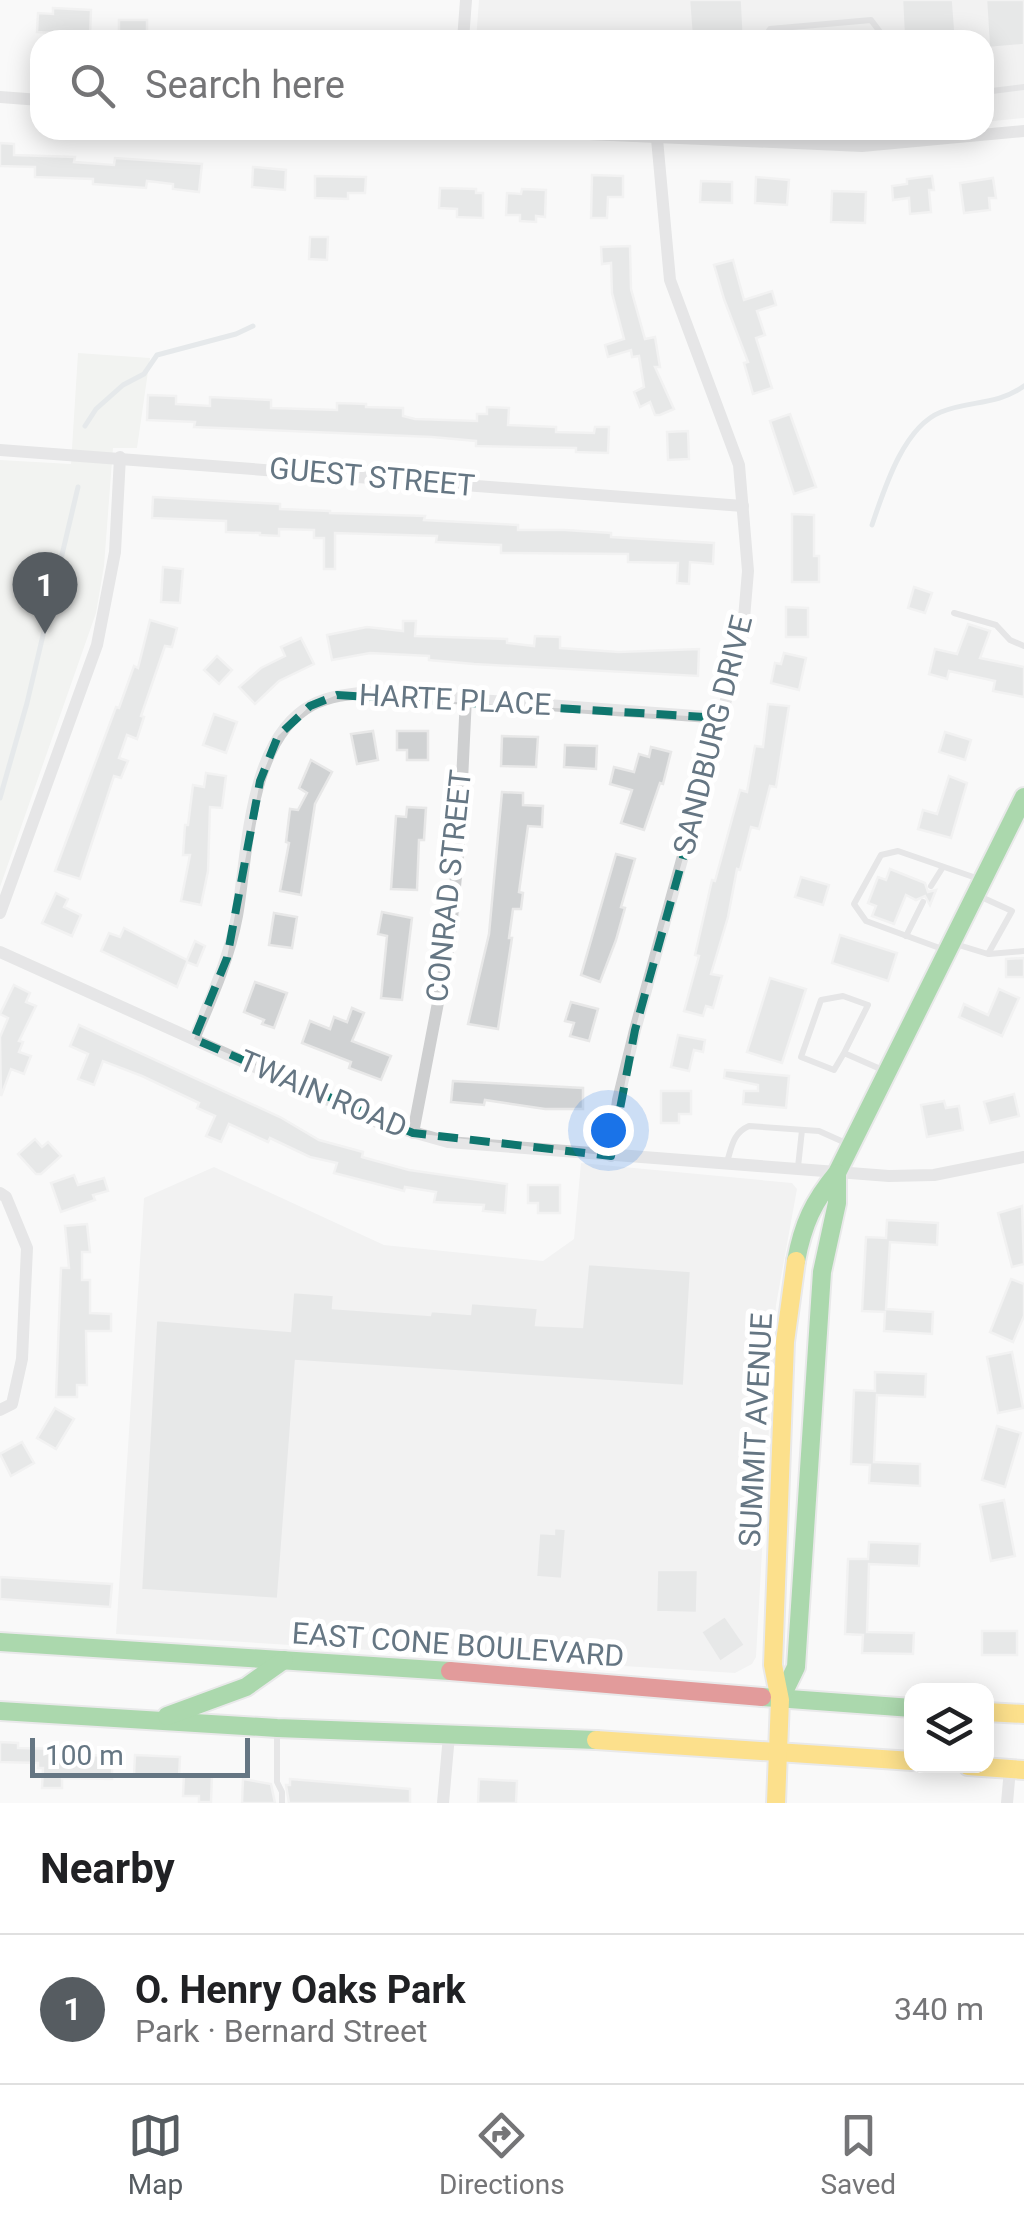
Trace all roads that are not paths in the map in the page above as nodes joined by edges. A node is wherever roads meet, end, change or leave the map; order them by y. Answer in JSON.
{"nodes":[{"id":1,"x":466,"y":0,"type":"edge"},
{"id":2,"x":464,"y":30,"type":"edge"},
{"id":3,"x":769,"y":30,"type":"edge"},
{"id":4,"x":878,"y":30,"type":"edge"},
{"id":5,"x":1024,"y":86,"type":"edge"},
{"id":6,"x":994,"y":90,"type":"edge"},
{"id":7,"x":0,"y":97,"type":"edge"},
{"id":8,"x":30,"y":99,"type":"edge"},
{"id":9,"x":1024,"y":131,"type":"edge"},
{"id":10,"x":994,"y":134,"type":"edge"},
{"id":11,"x":658,"y":140,"type":"edge"},
{"id":12,"x":809,"y":140,"type":"edge"},
{"id":13,"x":894,"y":140,"type":"edge"},
{"id":14,"x":946,"y":140,"type":"edge"},
{"id":15,"x":894,"y":146,"type":"junction"},
{"id":16,"x":0,"y":450,"type":"edge"},
{"id":17,"x":120,"y":457,"type":"junction"},
{"id":18,"x":743,"y":506,"type":"junction"},
{"id":19,"x":954,"y":612,"type":"dead end"},
{"id":20,"x":1024,"y":646,"type":"edge"},
{"id":21,"x":466,"y":697,"type":"junction"},
{"id":22,"x":722,"y":718,"type":"junction"},
{"id":23,"x":1024,"y":797,"type":"edge"},
{"id":24,"x":1018,"y":824,"type":"edge"},
{"id":25,"x":943,"y":866,"type":"junction"},
{"id":26,"x":932,"y":886,"type":"dead end"},
{"id":27,"x":979,"y":888,"type":"junction"},
{"id":28,"x":923,"y":902,"type":"dead end"},
{"id":29,"x":1012,"y":911,"type":"junction"},
{"id":30,"x":0,"y":914,"type":"edge"},
{"id":31,"x":1024,"y":915,"type":"edge"},
{"id":32,"x":906,"y":936,"type":"junction"},
{"id":33,"x":949,"y":947,"type":"junction"},
{"id":34,"x":1024,"y":950,"type":"edge"},
{"id":35,"x":0,"y":952,"type":"edge"},
{"id":36,"x":988,"y":954,"type":"junction"},
{"id":37,"x":194,"y":1040,"type":"junction"},
{"id":38,"x":844,"y":1053,"type":"junction"},
{"id":39,"x":886,"y":1072,"type":"junction"},
{"id":40,"x":802,"y":1130,"type":"junction"},
{"id":41,"x":413,"y":1133,"type":"junction"},
{"id":42,"x":849,"y":1145,"type":"junction"},
{"id":43,"x":611,"y":1156,"type":"junction"},
{"id":44,"x":1024,"y":1157,"type":"edge"},
{"id":45,"x":727,"y":1164,"type":"junction"},
{"id":46,"x":798,"y":1168,"type":"junction"},
{"id":47,"x":837,"y":1174,"type":"junction"},
{"id":48,"x":0,"y":1193,"type":"edge"},
{"id":49,"x":6,"y":1407,"type":"edge"},
{"id":50,"x":0,"y":1642,"type":"edge"},
{"id":51,"x":284,"y":1660,"type":"junction"},
{"id":52,"x":780,"y":1700,"type":"junction"},
{"id":53,"x":904,"y":1708,"type":"edge"},
{"id":54,"x":0,"y":1711,"type":"edge"},
{"id":55,"x":994,"y":1712,"type":"edge"},
{"id":56,"x":1024,"y":1714,"type":"edge"},
{"id":57,"x":150,"y":1721,"type":"junction"},
{"id":58,"x":277,"y":1728,"type":"junction"},
{"id":59,"x":448,"y":1735,"type":"junction"},
{"id":60,"x":778,"y":1751,"type":"junction"},
{"id":61,"x":904,"y":1760,"type":"edge"},
{"id":62,"x":1017,"y":1770,"type":"edge"},
{"id":63,"x":282,"y":1803,"type":"edge"},
{"id":64,"x":444,"y":1803,"type":"edge"},
{"id":65,"x":776,"y":1803,"type":"edge"},
{"id":66,"x":1007,"y":1803,"type":"edge"}],
"edges":[{"from":1,"to":2,"type":"street"},
{"from":3,"to":4,"type":"lane"},
{"from":5,"to":6,"type":"lane"},
{"from":7,"to":8,"type":"street"},
{"from":9,"to":10,"type":"street"},
{"from":11,"to":18,"type":"street","name":"SANDBURG DRIVE"},
{"from":12,"to":15,"type":"street"},
{"from":13,"to":15,"type":"lane"},
{"from":14,"to":15,"type":"street"},
{"from":16,"to":17,"type":"street","name":"GUEST STREET"},
{"from":17,"to":18,"type":"street","name":"GUEST STREET"},
{"from":17,"to":30,"type":"street"},
{"from":18,"to":22,"type":"street","name":"SANDBURG DRIVE"},
{"from":19,"to":20,"type":"lane"},
{"from":21,"to":22,"type":"street","name":"HARTE PLACE"},
{"from":21,"to":37,"type":"street","name":"HARTE PLACE"},
{"from":21,"to":41,"type":"street","name":"CONRAD STREET"},
{"from":22,"to":43,"type":"street","name":"SANDBURG DRIVE"},
{"from":23,"to":24,"type":"main road","name":"SUMMIT AVENUE"},
{"from":24,"to":27,"type":"main road","name":"SUMMIT AVENUE"},
{"from":25,"to":26,"type":"lane"},
{"from":25,"to":27,"type":"lane"},
{"from":25,"to":32,"type":"lane"},
{"from":27,"to":29,"type":"lane"},
{"from":27,"to":33,"type":"main road","name":"SUMMIT AVENUE"},
{"from":28,"to":32,"type":"lane"},
{"from":29,"to":31,"type":"lane"},
{"from":29,"to":36,"type":"lane"},
{"from":32,"to":33,"type":"lane"},
{"from":33,"to":36,"type":"lane"},
{"from":33,"to":39,"type":"main road","name":"SUMMIT AVENUE"},
{"from":34,"to":36,"type":"lane"},
{"from":35,"to":37,"type":"street","name":"TWAIN ROAD"},
{"from":37,"to":41,"type":"street","name":"TWAIN ROAD"},
{"from":38,"to":38,"type":"lane"},
{"from":38,"to":39,"type":"lane"},
{"from":39,"to":42,"type":"main road","name":"SUMMIT AVENUE"},
{"from":40,"to":42,"type":"lane"},
{"from":40,"to":45,"type":"lane"},
{"from":40,"to":46,"type":"lane"},
{"from":41,"to":43,"type":"street","name":"TWAIN ROAD"},
{"from":42,"to":47,"type":"main road","name":"SUMMIT AVENUE"},
{"from":43,"to":45,"type":"street","name":"TWAIN ROAD"},
{"from":44,"to":47,"type":"street","name":"TWAIN ROAD"},
{"from":45,"to":46,"type":"street","name":"TWAIN ROAD"},
{"from":46,"to":47,"type":"street","name":"TWAIN ROAD"},
{"from":47,"to":52,"type":"main road","name":"SUMMIT AVENUE"},
{"from":47,"to":52,"type":"main road","name":"SUMMIT AVENUE"},
{"from":48,"to":49,"type":"street"},
{"from":50,"to":51,"type":"main road","name":"EAST CONE BOULEVARD"},
{"from":51,"to":52,"type":"main road","name":"EAST CONE BOULEVARD"},
{"from":51,"to":57,"type":"main road"},
{"from":52,"to":53,"type":"main road","name":"EAST CONE BOULEVARD"},
{"from":52,"to":60,"type":"main road","name":"SUMMIT AVENUE"},
{"from":54,"to":57,"type":"main road"},
{"from":55,"to":56,"type":"main road"},
{"from":57,"to":58,"type":"main road"},
{"from":58,"to":59,"type":"main road"},
{"from":58,"to":63,"type":"lane"},
{"from":59,"to":60,"type":"main road"},
{"from":59,"to":64,"type":"street"},
{"from":60,"to":61,"type":"main road"},
{"from":60,"to":65,"type":"main road","name":"SUMMIT AVENUE"},
{"from":62,"to":66,"type":"street"}]}
